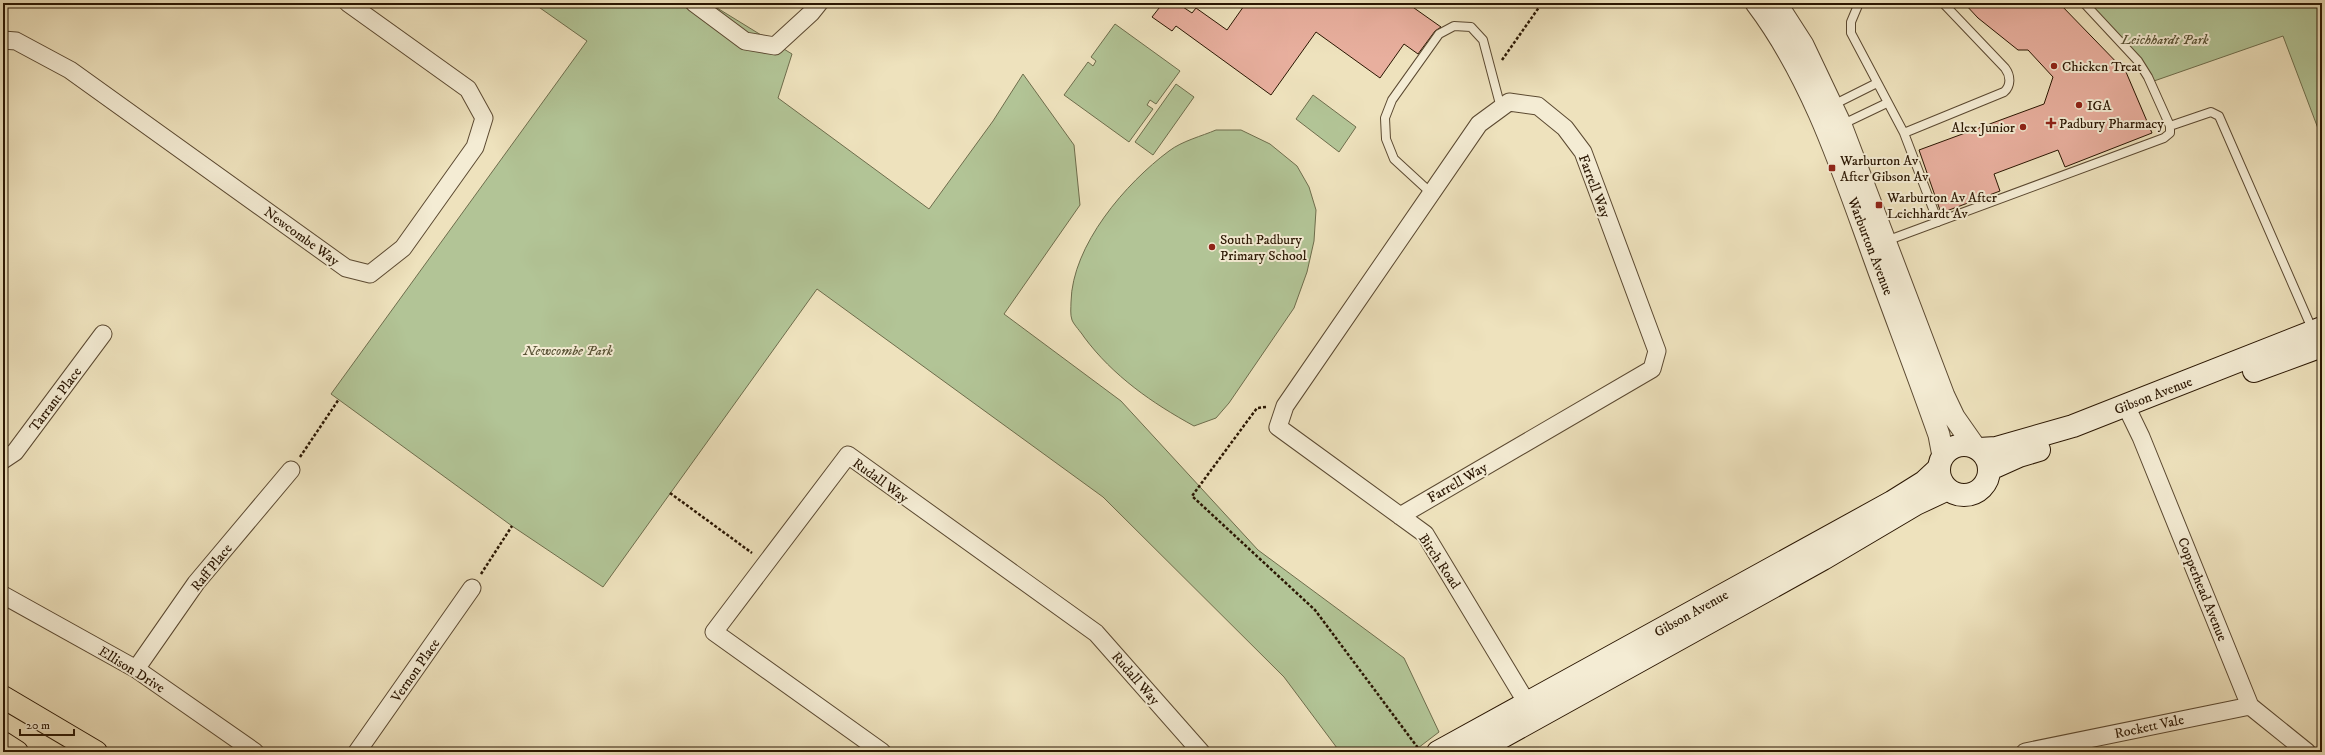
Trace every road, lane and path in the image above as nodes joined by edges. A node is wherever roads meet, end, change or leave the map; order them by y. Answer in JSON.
{"nodes":[{"id":1,"x":348,"y":3,"type":"edge"},
{"id":2,"x":694,"y":3,"type":"edge"},
{"id":3,"x":819,"y":3,"type":"edge"},
{"id":4,"x":1542,"y":3,"type":"edge"},
{"id":5,"x":1859,"y":3,"type":"edge"},
{"id":6,"x":1942,"y":3,"type":"edge"},
{"id":7,"x":2084,"y":3,"type":"edge"},
{"id":8,"x":1767,"y":5,"type":"edge"},
{"id":9,"x":3,"y":40,"type":"edge"},
{"id":10,"x":1492,"y":76,"type":"junction"},
{"id":11,"x":1877,"y":83,"type":"junction"},
{"id":12,"x":1887,"y":103,"type":"junction"},
{"id":13,"x":1832,"y":106,"type":"junction"},
{"id":14,"x":1501,"y":108,"type":"junction"},
{"id":15,"x":1841,"y":125,"type":"junction"},
{"id":16,"x":2170,"y":126,"type":"junction"},
{"id":17,"x":1904,"y":133,"type":"junction"},
{"id":18,"x":1432,"y":193,"type":"junction"},
{"id":19,"x":1938,"y":222,"type":"junction"},
{"id":20,"x":1885,"y":241,"type":"junction"},
{"id":21,"x":103,"y":334,"type":"dead end"},
{"id":22,"x":2319,"y":335,"type":"edge"},
{"id":23,"x":339,"y":400,"type":"dead end"},
{"id":24,"x":1285,"y":406,"type":"junction"},
{"id":25,"x":2129,"y":411,"type":"junction"},
{"id":26,"x":1977,"y":448,"type":"junction"},
{"id":27,"x":3,"y":460,"type":"edge"},
{"id":28,"x":1941,"y":462,"type":"junction"},
{"id":29,"x":291,"y":470,"type":"joint"},
{"id":30,"x":1990,"y":470,"type":"junction"},
{"id":31,"x":1948,"y":489,"type":"junction"},
{"id":32,"x":670,"y":493,"type":"dead end"},
{"id":33,"x":1400,"y":516,"type":"junction"},
{"id":34,"x":512,"y":526,"type":"dead end"},
{"id":35,"x":765,"y":564,"type":"junction"},
{"id":36,"x":472,"y":588,"type":"joint"},
{"id":37,"x":3,"y":595,"type":"edge"},
{"id":38,"x":136,"y":669,"type":"junction"},
{"id":39,"x":3,"y":697,"type":"edge"},
{"id":40,"x":2250,"y":706,"type":"junction"},
{"id":41,"x":1532,"y":710,"type":"junction"},
{"id":42,"x":3,"y":743,"type":"edge"},
{"id":43,"x":1428,"y":750,"type":"edge"},
{"id":44,"x":17,"y":752,"type":"edge"},
{"id":45,"x":96,"y":752,"type":"edge"},
{"id":46,"x":255,"y":752,"type":"edge"},
{"id":47,"x":357,"y":752,"type":"edge"},
{"id":48,"x":882,"y":752,"type":"edge"},
{"id":49,"x":1201,"y":752,"type":"edge"},
{"id":50,"x":1476,"y":752,"type":"edge"},
{"id":51,"x":2027,"y":752,"type":"edge"},
{"id":52,"x":2307,"y":752,"type":"edge"}],
"edges":[{"from":1,"to":9,"type":"street","name":"Newcombe Way"},
{"from":2,"to":3,"type":"street"},
{"from":4,"to":10,"type":"path"},
{"from":5,"to":11,"type":"lane"},
{"from":6,"to":17,"type":"lane"},
{"from":7,"to":16,"type":"lane"},
{"from":8,"to":13,"type":"street","name":"Warburton Avenue"},
{"from":8,"to":28,"type":"street","name":"Warburton Avenue"},
{"from":10,"to":14,"type":"lane"},
{"from":10,"to":18,"type":"lane"},
{"from":11,"to":12,"type":"lane"},
{"from":11,"to":13,"type":"lane"},
{"from":12,"to":15,"type":"lane"},
{"from":12,"to":17,"type":"lane"},
{"from":13,"to":15,"type":"street","name":"Warburton Avenue"},
{"from":14,"to":18,"type":"street","name":"Farrell Way"},
{"from":14,"to":33,"type":"street","name":"Farrell Way"},
{"from":15,"to":20,"type":"street","name":"Warburton Avenue"},
{"from":16,"to":19,"type":"lane"},
{"from":16,"to":22,"type":"lane"},
{"from":17,"to":19,"type":"lane"},
{"from":18,"to":24,"type":"street","name":"Farrell Way"},
{"from":19,"to":20,"type":"lane"},
{"from":20,"to":26,"type":"street","name":"Warburton Avenue"},
{"from":21,"to":27,"type":"street","name":"Tarrant Place"},
{"from":22,"to":25,"type":"main road","name":"Gibson Avenue"},
{"from":23,"to":29,"type":"path"},
{"from":24,"to":33,"type":"street","name":"Birch Road"},
{"from":24,"to":43,"type":"path"},
{"from":25,"to":26,"type":"main road","name":"Gibson Avenue"},
{"from":25,"to":30,"type":"main road","name":"Gibson Avenue"},
{"from":25,"to":40,"type":"street","name":"Copperhead Avenue"},
{"from":26,"to":28,"type":"main road"},
{"from":26,"to":30,"type":"main road"},
{"from":28,"to":31,"type":"main road"},
{"from":28,"to":41,"type":"main road","name":"Gibson Avenue"},
{"from":29,"to":38,"type":"street","name":"Raff Place"},
{"from":30,"to":31,"type":"main road"},
{"from":31,"to":41,"type":"main road","name":"Gibson Avenue"},
{"from":32,"to":35,"type":"path"},
{"from":33,"to":41,"type":"street","name":"Birch Road"},
{"from":34,"to":36,"type":"path"},
{"from":35,"to":48,"type":"street","name":"Rudall Way"},
{"from":35,"to":49,"type":"street","name":"Rudall Way"},
{"from":36,"to":47,"type":"street","name":"Vernon Place"},
{"from":37,"to":38,"type":"street","name":"Ellison Drive"},
{"from":38,"to":46,"type":"street","name":"Ellison Drive"},
{"from":39,"to":45,"type":"main road"},
{"from":40,"to":51,"type":"street","name":"Rockett Vale"},
{"from":40,"to":52,"type":"street","name":"Copperhead Avenue"},
{"from":41,"to":43,"type":"main road","name":"Gibson Avenue"},
{"from":41,"to":50,"type":"main road","name":"Gibson Avenue"},
{"from":42,"to":44,"type":"main road"}]}
